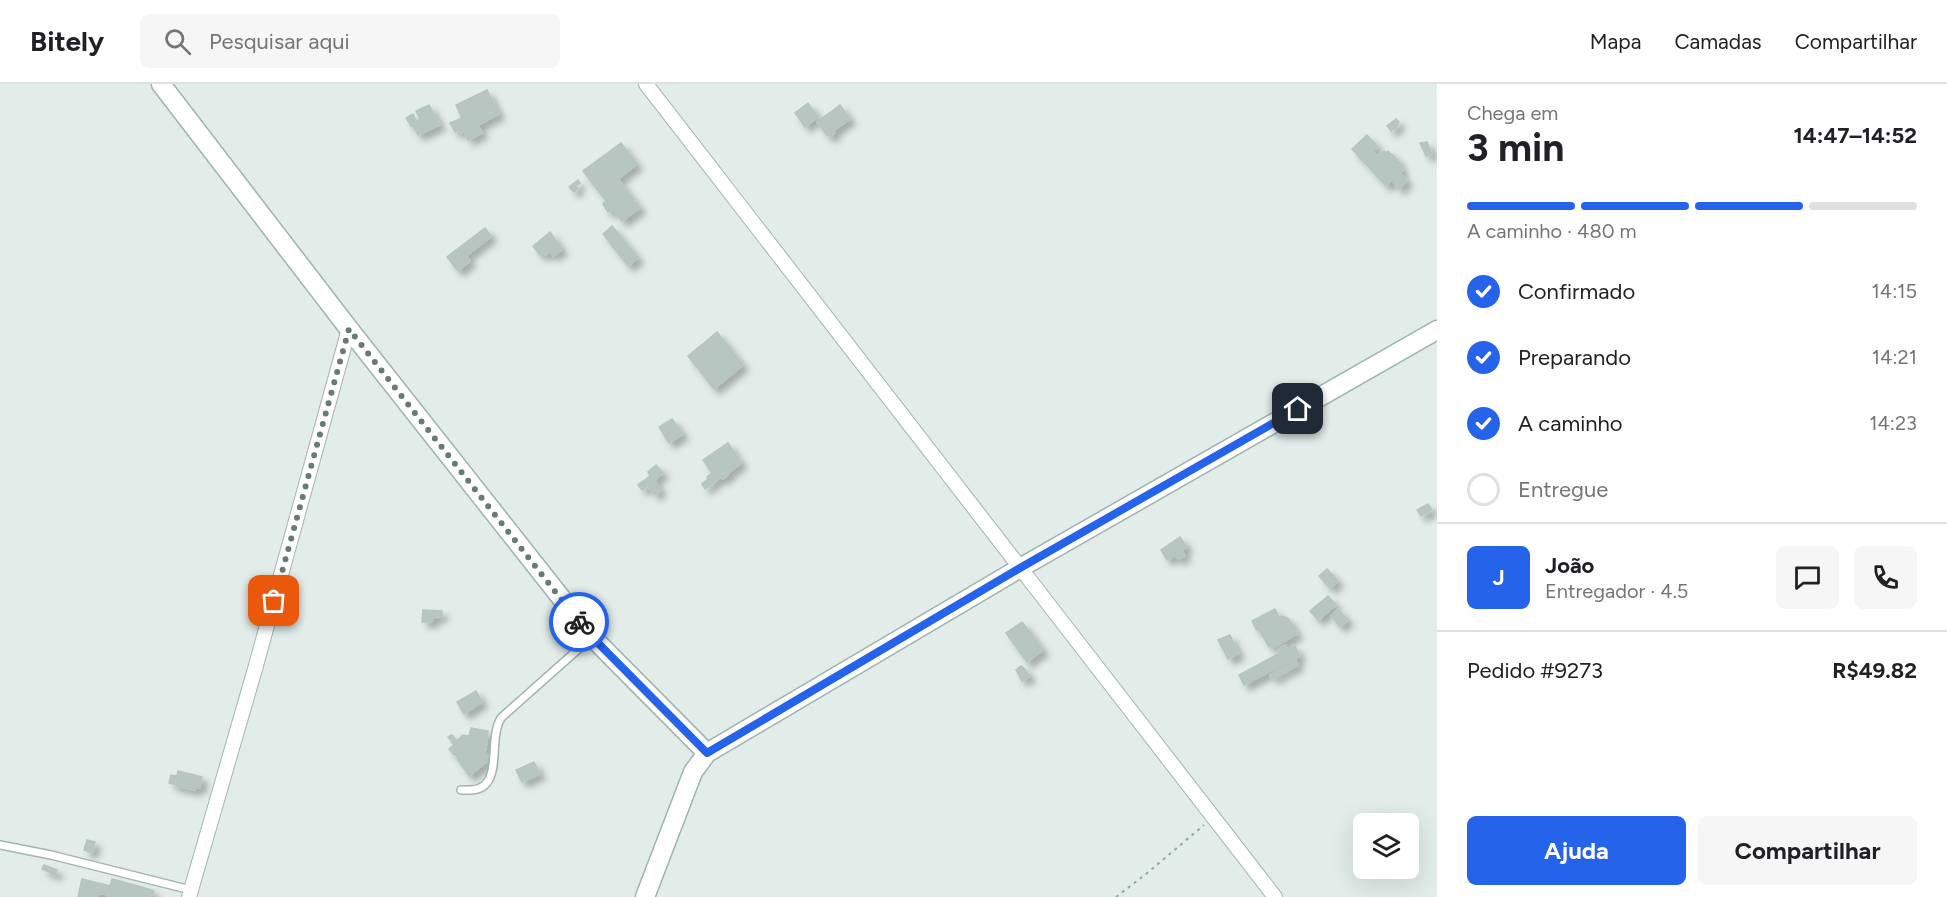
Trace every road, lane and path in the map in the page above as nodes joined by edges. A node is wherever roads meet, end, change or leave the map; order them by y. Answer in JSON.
{"nodes":[{"id":1,"x":161,"y":84,"type":"edge"},
{"id":2,"x":646,"y":84,"type":"edge"},
{"id":3,"x":349,"y":329,"type":"junction"},
{"id":4,"x":1437,"y":330,"type":"edge"},
{"id":5,"x":1020,"y":568,"type":"junction"},
{"id":6,"x":592,"y":637,"type":"junction"},
{"id":7,"x":707,"y":753,"type":"junction"},
{"id":8,"x":461,"y":790,"type":"dead end"},
{"id":9,"x":1213,"y":817,"type":"junction"},
{"id":10,"x":0,"y":845,"type":"edge"},
{"id":11,"x":190,"y":893,"type":"edge"},
{"id":12,"x":645,"y":897,"type":"edge"},
{"id":13,"x":1116,"y":897,"type":"edge"},
{"id":14,"x":1275,"y":897,"type":"edge"}],
"edges":[{"from":1,"to":3,"type":"street"},
{"from":2,"to":5,"type":"street"},
{"from":3,"to":6,"type":"street"},
{"from":3,"to":11,"type":"street"},
{"from":4,"to":5,"type":"street"},
{"from":5,"to":7,"type":"street"},
{"from":5,"to":9,"type":"street"},
{"from":6,"to":7,"type":"street"},
{"from":6,"to":8,"type":"lane"},
{"from":7,"to":12,"type":"street"},
{"from":9,"to":13,"type":"path"},
{"from":9,"to":14,"type":"street"},
{"from":10,"to":11,"type":"lane"}]}
